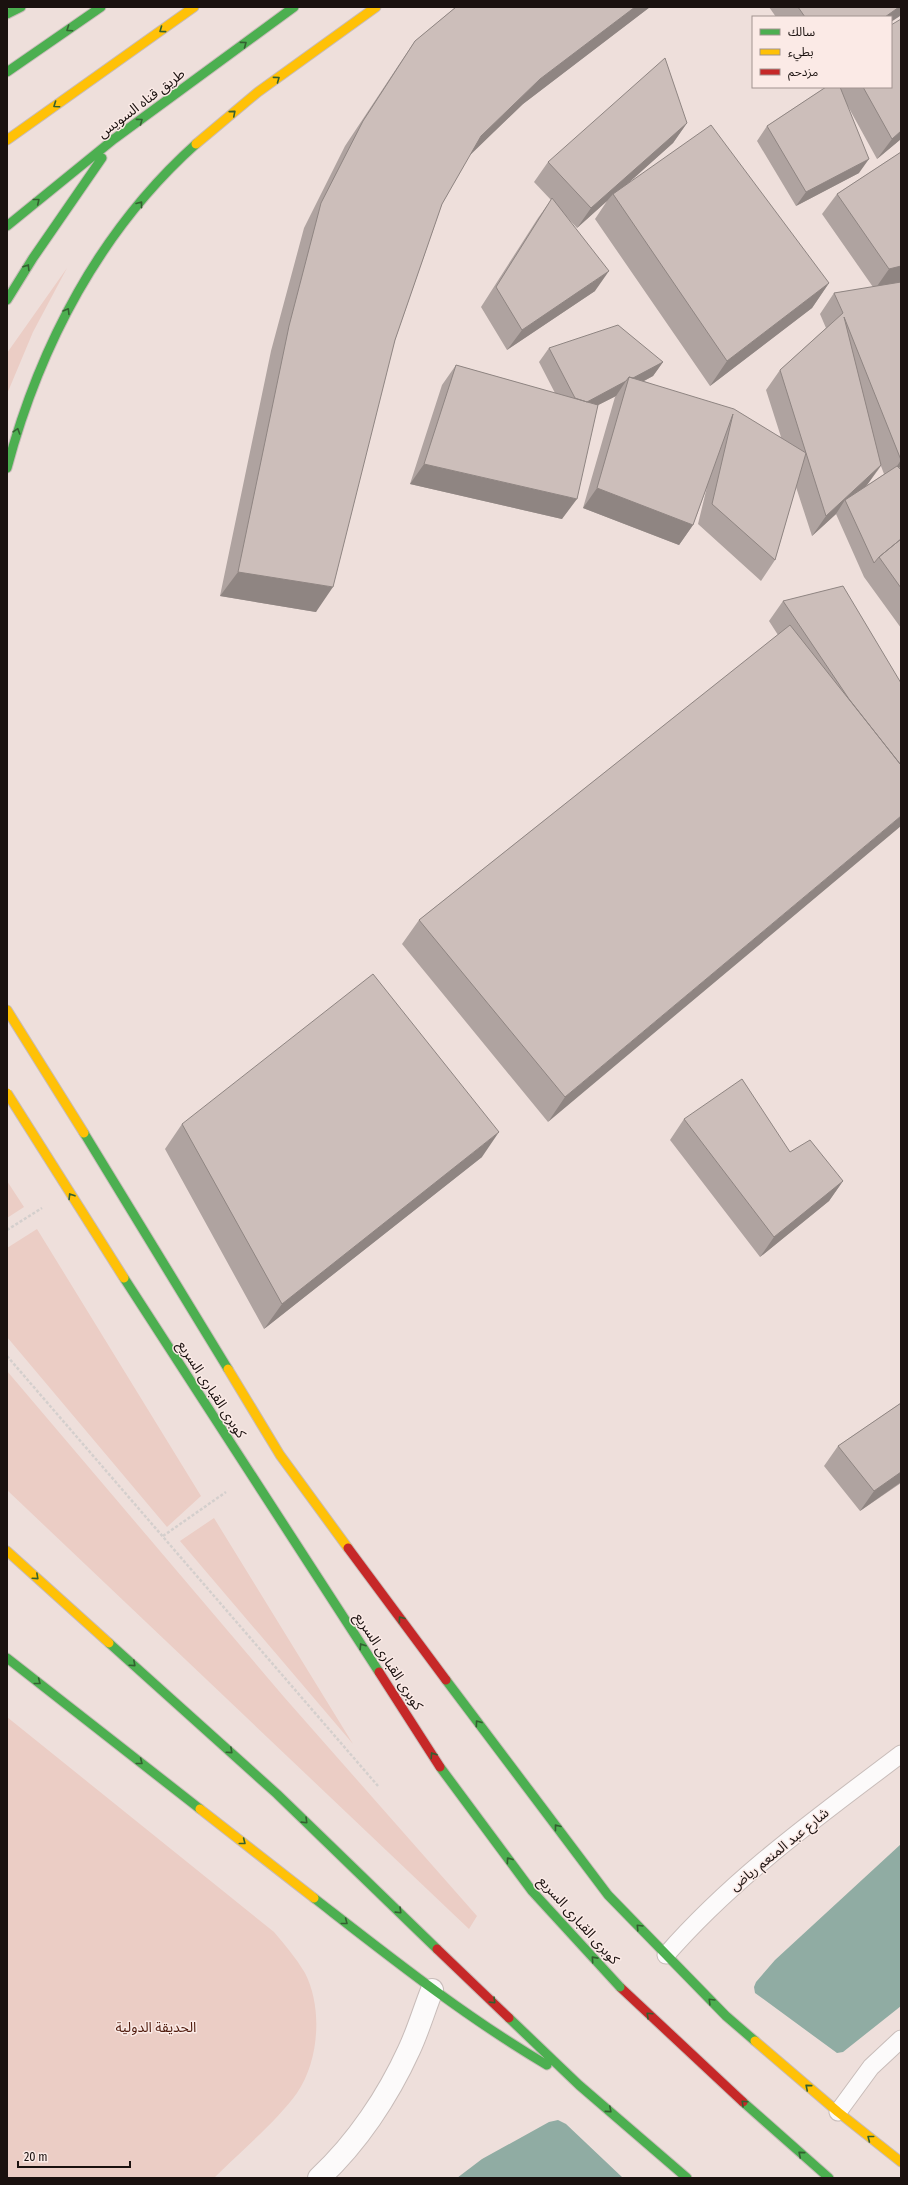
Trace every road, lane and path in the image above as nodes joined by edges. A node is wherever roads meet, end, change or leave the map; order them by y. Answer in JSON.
{"nodes":[{"id":1,"x":21,"y":7,"type":"edge"},
{"id":2,"x":101,"y":7,"type":"edge"},
{"id":3,"x":194,"y":7,"type":"edge"},
{"id":4,"x":294,"y":7,"type":"edge"},
{"id":5,"x":376,"y":7,"type":"edge"},
{"id":6,"x":7,"y":14,"type":"edge"},
{"id":7,"x":7,"y":72,"type":"edge"},
{"id":8,"x":114,"y":139,"type":"junction"},
{"id":9,"x":7,"y":140,"type":"edge"},
{"id":10,"x":7,"y":226,"type":"edge"},
{"id":11,"x":7,"y":300,"type":"edge"},
{"id":12,"x":7,"y":468,"type":"edge"},
{"id":13,"x":7,"y":1010,"type":"edge"},
{"id":14,"x":7,"y":1093,"type":"edge"},
{"id":15,"x":7,"y":1356,"type":"edge"},
{"id":16,"x":228,"y":1491,"type":"dead end"},
{"id":17,"x":163,"y":1536,"type":"junction"},
{"id":18,"x":7,"y":1551,"type":"edge"},
{"id":19,"x":7,"y":1658,"type":"edge"},
{"id":20,"x":901,"y":1754,"type":"edge"},
{"id":21,"x":378,"y":1786,"type":"dead end"},
{"id":22,"x":666,"y":1955,"type":"junction"},
{"id":23,"x":432,"y":1990,"type":"junction"},
{"id":24,"x":901,"y":2039,"type":"edge"},
{"id":25,"x":579,"y":2084,"type":"junction"},
{"id":26,"x":838,"y":2112,"type":"junction"},
{"id":27,"x":901,"y":2162,"type":"edge"},
{"id":28,"x":318,"y":2178,"type":"edge"},
{"id":29,"x":687,"y":2178,"type":"edge"},
{"id":30,"x":829,"y":2178,"type":"edge"}],
"edges":[{"from":1,"to":6,"type":"highway"},
{"from":2,"to":7,"type":"highway","one_way":true},
{"from":3,"to":9,"type":"highway","one_way":true},
{"from":8,"to":4,"type":"highway","name":"طريق قناه السويس","one_way":true},
{"from":12,"to":5,"type":"highway","one_way":true},
{"from":10,"to":8,"type":"highway","name":"طريق قناه السويس","one_way":true},
{"from":11,"to":8,"type":"highway","one_way":true},
{"from":22,"to":13,"type":"highway","one_way":true},
{"from":30,"to":14,"type":"highway","name":"كوبرى القبارى السريع","one_way":true,"bridge":true},
{"from":15,"to":17,"type":"path"},
{"from":16,"to":17,"type":"path"},
{"from":17,"to":21,"type":"path"},
{"from":18,"to":25,"type":"highway","one_way":true},
{"from":19,"to":23,"type":"highway","one_way":true},
{"from":20,"to":22,"type":"lane","name":"شارع عبد المنعم رياض"},
{"from":26,"to":22,"type":"highway","one_way":true},
{"from":23,"to":25,"type":"highway"},
{"from":23,"to":28,"type":"street"},
{"from":24,"to":26,"type":"lane"},
{"from":25,"to":29,"type":"highway","one_way":true},
{"from":27,"to":26,"type":"highway","one_way":true}]}
